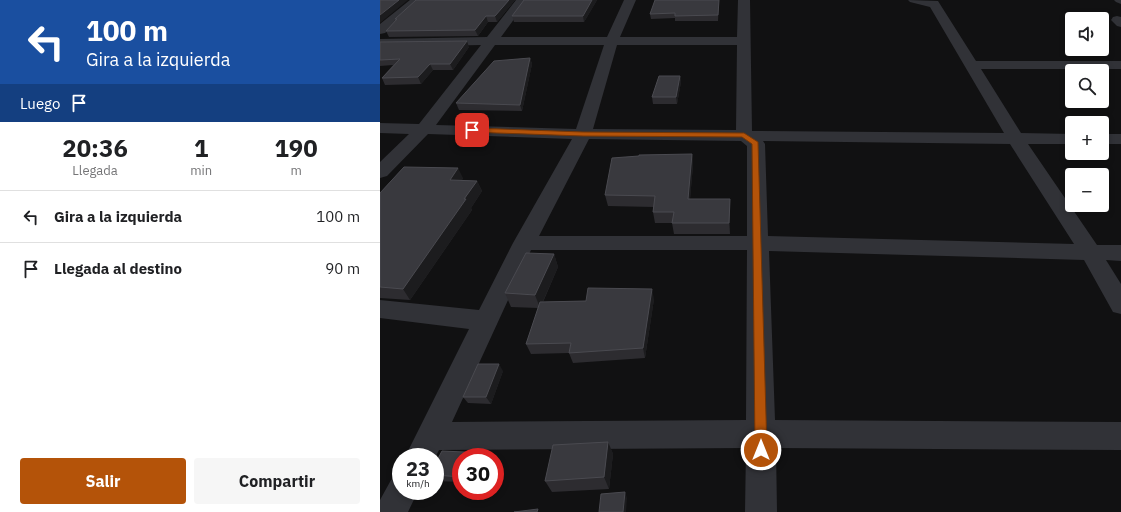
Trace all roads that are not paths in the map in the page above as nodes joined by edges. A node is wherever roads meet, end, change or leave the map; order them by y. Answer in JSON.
{"nodes":[{"id":1,"x":417,"y":0,"type":"edge"},
{"id":2,"x":522,"y":0,"type":"edge"},
{"id":3,"x":630,"y":0,"type":"edge"},
{"id":4,"x":744,"y":0,"type":"edge"},
{"id":5,"x":914,"y":0,"type":"edge"},
{"id":6,"x":380,"y":30,"type":"edge"},
{"id":7,"x":490,"y":41,"type":"junction"},
{"id":8,"x":612,"y":41,"type":"junction"},
{"id":9,"x":744,"y":41,"type":"junction"},
{"id":10,"x":380,"y":43,"type":"edge"},
{"id":11,"x":971,"y":65,"type":"junction"},
{"id":12,"x":1121,"y":65,"type":"edge"},
{"id":13,"x":380,"y":128,"type":"edge"},
{"id":14,"x":424,"y":128,"type":"junction"},
{"id":15,"x":583,"y":134,"type":"junction"},
{"id":16,"x":744,"y":135,"type":"junction"},
{"id":17,"x":1016,"y":139,"type":"junction"},
{"id":18,"x":1065,"y":139,"type":"edge"},
{"id":19,"x":1109,"y":139,"type":"edge"},
{"id":20,"x":1121,"y":139,"type":"edge"},
{"id":21,"x":380,"y":172,"type":"edge"},
{"id":22,"x":524,"y":243,"type":"junction"},
{"id":23,"x":758,"y":243,"type":"junction"},
{"id":24,"x":1091,"y":253,"type":"junction"},
{"id":25,"x":1121,"y":253,"type":"edge"},
{"id":26,"x":1121,"y":305,"type":"edge"},
{"id":27,"x":380,"y":309,"type":"edge"},
{"id":28,"x":486,"y":321,"type":"junction"},
{"id":29,"x":761,"y":434,"type":"junction"},
{"id":30,"x":1121,"y":436,"type":"edge"},
{"id":31,"x":425,"y":446,"type":"edge"},
{"id":32,"x":397,"y":500,"type":"edge"},
{"id":33,"x":391,"y":512,"type":"edge"},
{"id":34,"x":761,"y":512,"type":"edge"}],
"edges":[{"from":1,"to":6,"type":"street"},
{"from":2,"to":7,"type":"street"},
{"from":3,"to":8,"type":"street"},
{"from":4,"to":9,"type":"street"},
{"from":5,"to":11,"type":"street"},
{"from":7,"to":8,"type":"street"},
{"from":7,"to":10,"type":"street"},
{"from":7,"to":14,"type":"street"},
{"from":8,"to":9,"type":"street"},
{"from":8,"to":15,"type":"street"},
{"from":9,"to":16,"type":"street"},
{"from":11,"to":12,"type":"street"},
{"from":11,"to":17,"type":"street"},
{"from":13,"to":14,"type":"street"},
{"from":14,"to":15,"type":"street"},
{"from":14,"to":21,"type":"street"},
{"from":15,"to":16,"type":"street"},
{"from":15,"to":22,"type":"street"},
{"from":16,"to":17,"type":"street"},
{"from":16,"to":23,"type":"street"},
{"from":17,"to":18,"type":"street"},
{"from":17,"to":24,"type":"street"},
{"from":19,"to":20,"type":"street"},
{"from":22,"to":23,"type":"street"},
{"from":22,"to":28,"type":"street"},
{"from":23,"to":24,"type":"street"},
{"from":23,"to":29,"type":"street"},
{"from":24,"to":25,"type":"street"},
{"from":24,"to":26,"type":"street"},
{"from":27,"to":28,"type":"street"},
{"from":28,"to":31,"type":"street"},
{"from":29,"to":30,"type":"street"},
{"from":29,"to":31,"type":"street"},
{"from":29,"to":34,"type":"street"},
{"from":32,"to":33,"type":"street"}]}
